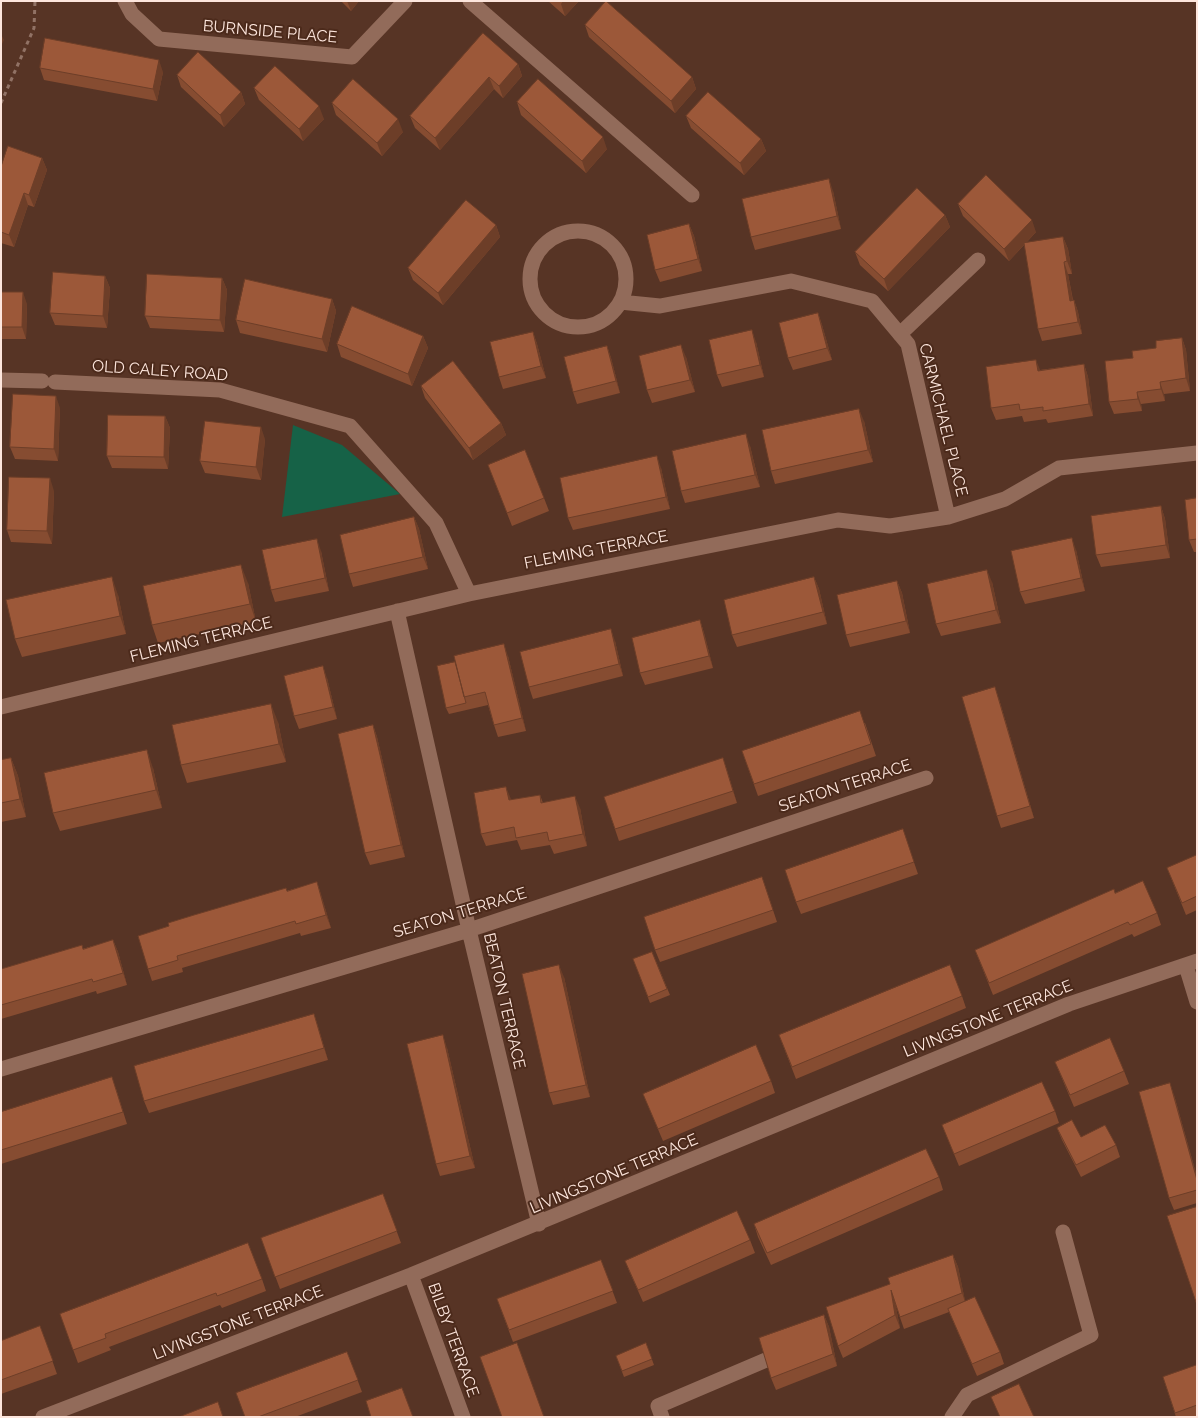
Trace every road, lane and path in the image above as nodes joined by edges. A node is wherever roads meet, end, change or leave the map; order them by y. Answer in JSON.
{"nodes":[{"id":1,"x":35,"y":1,"type":"edge"},
{"id":2,"x":125,"y":1,"type":"edge"},
{"id":3,"x":405,"y":1,"type":"edge"},
{"id":4,"x":470,"y":1,"type":"edge"},
{"id":5,"x":1,"y":103,"type":"edge"},
{"id":6,"x":692,"y":195,"type":"dead end"},
{"id":7,"x":978,"y":260,"type":"dead end"},
{"id":8,"x":620,"y":302,"type":"junction"},
{"id":9,"x":900,"y":334,"type":"junction"},
{"id":10,"x":1,"y":380,"type":"edge"},
{"id":11,"x":1197,"y":453,"type":"edge"},
{"id":12,"x":948,"y":517,"type":"junction"},
{"id":13,"x":469,"y":594,"type":"junction"},
{"id":14,"x":397,"y":611,"type":"junction"},
{"id":15,"x":1,"y":707,"type":"edge"},
{"id":16,"x":926,"y":778,"type":"dead end"},
{"id":17,"x":469,"y":930,"type":"junction"},
{"id":18,"x":1192,"y":964,"type":"edge"},
{"id":19,"x":1197,"y":1002,"type":"edge"},
{"id":20,"x":1,"y":1069,"type":"edge"},
{"id":21,"x":539,"y":1224,"type":"junction"},
{"id":22,"x":1063,"y":1232,"type":"dead end"},
{"id":23,"x":411,"y":1276,"type":"junction"},
{"id":24,"x":766,"y":1360,"type":"edge"},
{"id":25,"x":43,"y":1417,"type":"edge"},
{"id":26,"x":463,"y":1417,"type":"edge"},
{"id":27,"x":662,"y":1417,"type":"edge"},
{"id":28,"x":952,"y":1417,"type":"edge"}],
"edges":[{"from":1,"to":5,"type":"path"},
{"from":2,"to":3,"type":"street","name":"BURNSIDE PLACE"},
{"from":4,"to":6,"type":"street"},
{"from":7,"to":9,"type":"street"},
{"from":8,"to":8,"type":"street"},
{"from":8,"to":9,"type":"street","name":"CARMICHAEL PLACE"},
{"from":9,"to":12,"type":"street","name":"CARMICHAEL PLACE"},
{"from":10,"to":13,"type":"street","name":"OLD CALEY ROAD"},
{"from":11,"to":12,"type":"street","name":"FLEMING TERRACE"},
{"from":12,"to":13,"type":"street","name":"FLEMING TERRACE"},
{"from":13,"to":14,"type":"street","name":"FLEMING TERRACE"},
{"from":14,"to":15,"type":"street","name":"FLEMING TERRACE"},
{"from":14,"to":17,"type":"street","name":"BEATON TERRACE"},
{"from":16,"to":17,"type":"street","name":"SEATON TERRACE"},
{"from":17,"to":20,"type":"street","name":"SEATON TERRACE"},
{"from":17,"to":21,"type":"street","name":"BEATON TERRACE"},
{"from":18,"to":19,"type":"street"},
{"from":18,"to":21,"type":"street","name":"LIVINGSTONE TERRACE"},
{"from":21,"to":23,"type":"street","name":"LIVINGSTONE TERRACE"},
{"from":22,"to":28,"type":"street"},
{"from":23,"to":25,"type":"street","name":"LIVINGSTONE TERRACE"},
{"from":23,"to":26,"type":"street","name":"BILBY TERRACE"},
{"from":24,"to":27,"type":"street"}]}
